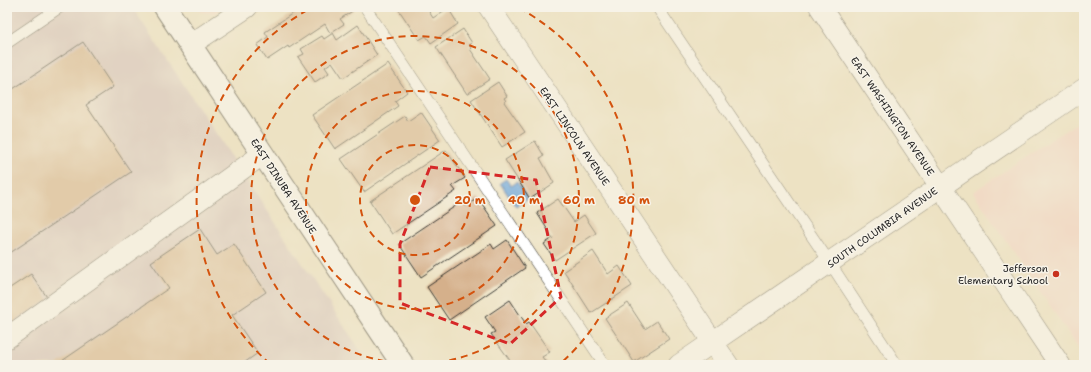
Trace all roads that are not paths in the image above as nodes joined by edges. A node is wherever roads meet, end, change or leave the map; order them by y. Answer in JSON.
{"nodes":[{"id":1,"x":60,"y":7,"type":"edge"},
{"id":2,"x":247,"y":7,"type":"edge"},
{"id":3,"x":365,"y":7,"type":"edge"},
{"id":4,"x":489,"y":7,"type":"edge"},
{"id":5,"x":658,"y":7,"type":"edge"},
{"id":6,"x":820,"y":7,"type":"edge"},
{"id":7,"x":167,"y":8,"type":"edge"},
{"id":8,"x":7,"y":43,"type":"edge"},
{"id":9,"x":190,"y":45,"type":"junction"},
{"id":10,"x":1084,"y":89,"type":"edge"},
{"id":11,"x":263,"y":154,"type":"junction"},
{"id":12,"x":940,"y":186,"type":"junction"},
{"id":13,"x":830,"y":263,"type":"junction"},
{"id":14,"x":7,"y":338,"type":"edge"},
{"id":15,"x":713,"y":343,"type":"junction"},
{"id":16,"x":403,"y":365,"type":"edge"},
{"id":17,"x":605,"y":365,"type":"edge"},
{"id":18,"x":679,"y":365,"type":"edge"},
{"id":19,"x":728,"y":365,"type":"edge"},
{"id":20,"x":897,"y":365,"type":"edge"},
{"id":21,"x":1060,"y":365,"type":"edge"}],
"edges":[{"from":1,"to":8,"type":"lane"},
{"from":2,"to":9,"type":"street"},
{"from":3,"to":17,"type":"lane"},
{"from":4,"to":15,"type":"street","name":"EAST LINCOLN AVENUE"},
{"from":5,"to":13,"type":"lane"},
{"from":6,"to":12,"type":"street","name":"EAST WASHINGTON AVENUE"},
{"from":7,"to":9,"type":"street","name":"EAST DINUBA AVENUE"},
{"from":9,"to":11,"type":"street","name":"EAST DINUBA AVENUE"},
{"from":10,"to":12,"type":"street","name":"SOUTH COLUMBIA AVENUE"},
{"from":11,"to":14,"type":"street"},
{"from":11,"to":16,"type":"street","name":"EAST DINUBA AVENUE"},
{"from":12,"to":13,"type":"street","name":"SOUTH COLUMBIA AVENUE"},
{"from":12,"to":21,"type":"street","name":"EAST WASHINGTON AVENUE"},
{"from":13,"to":15,"type":"street","name":"SOUTH COLUMBIA AVENUE"},
{"from":13,"to":20,"type":"lane"},
{"from":15,"to":18,"type":"street","name":"SOUTH COLUMBIA AVENUE"},
{"from":15,"to":19,"type":"street","name":"EAST LINCOLN AVENUE"}]}
